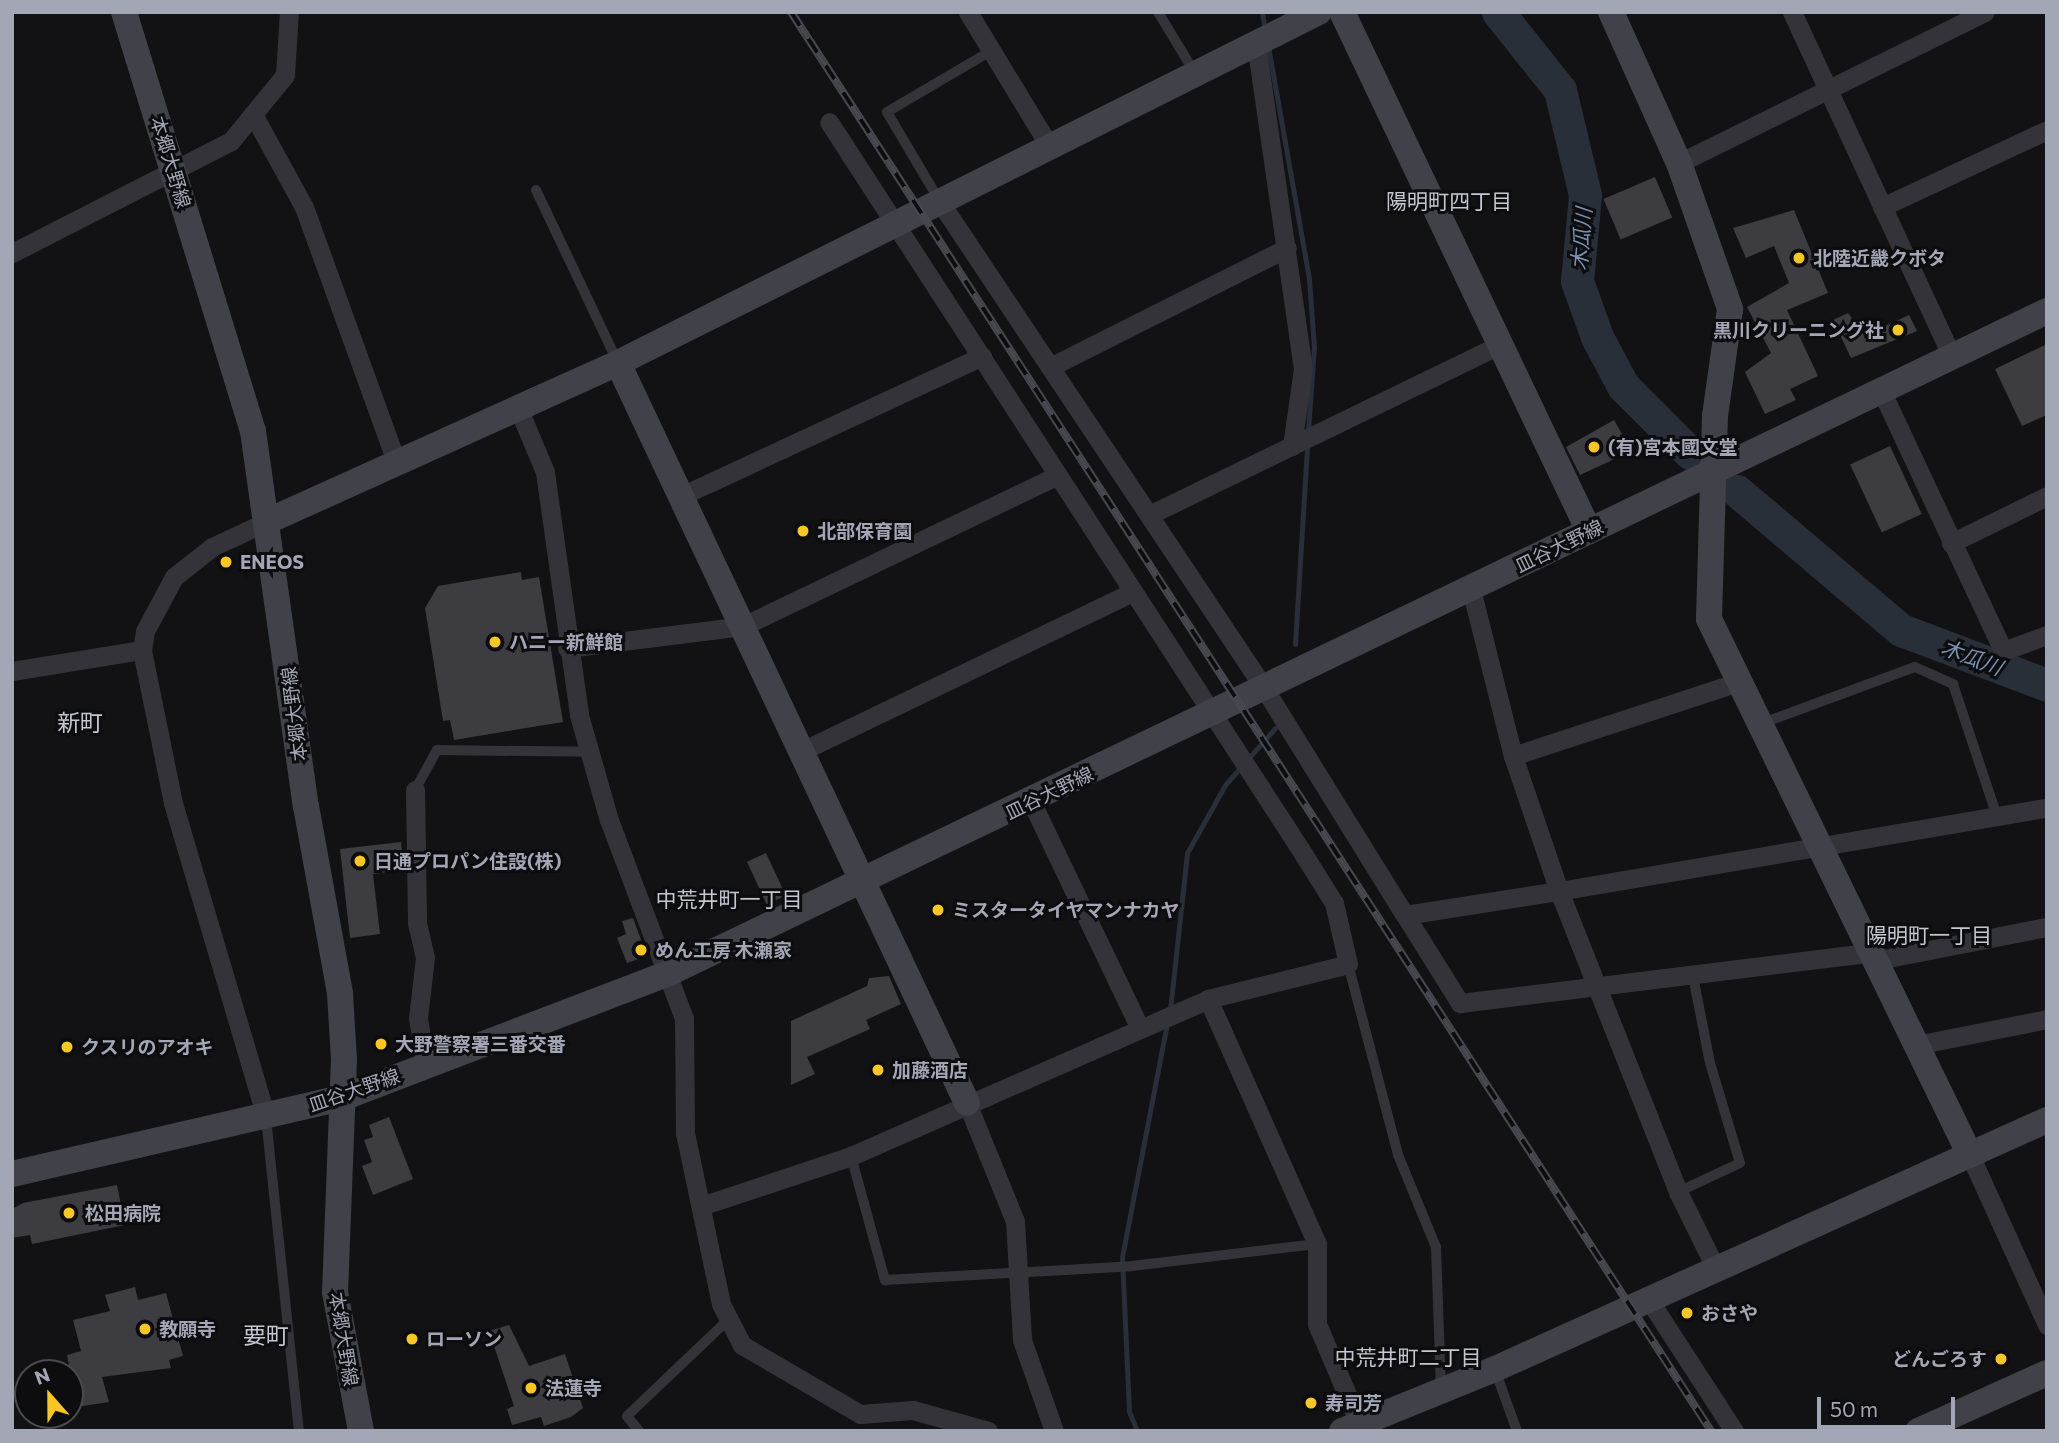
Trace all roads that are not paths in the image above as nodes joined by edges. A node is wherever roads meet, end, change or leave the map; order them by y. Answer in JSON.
{"nodes":[{"id":1,"x":124,"y":12,"type":"edge"},
{"id":2,"x":289,"y":12,"type":"edge"},
{"id":3,"x":968,"y":12,"type":"edge"},
{"id":4,"x":1157,"y":12,"type":"edge"},
{"id":5,"x":1319,"y":12,"type":"edge"},
{"id":6,"x":1342,"y":12,"type":"edge"},
{"id":7,"x":1611,"y":12,"type":"edge"},
{"id":8,"x":1793,"y":12,"type":"edge"},
{"id":9,"x":1985,"y":12,"type":"edge"},
{"id":10,"x":1256,"y":43,"type":"junction"},
{"id":11,"x":991,"y":51,"type":"junction"},
{"id":12,"x":1196,"y":74,"type":"junction"},
{"id":13,"x":1828,"y":89,"type":"junction"},
{"id":14,"x":253,"y":114,"type":"junction"},
{"id":15,"x":829,"y":122,"type":"dead end"},
{"id":16,"x":2047,"y":130,"type":"edge"},
{"id":17,"x":1049,"y":146,"type":"junction"},
{"id":18,"x":1679,"y":163,"type":"junction"},
{"id":19,"x":173,"y":166,"type":"junction"},
{"id":20,"x":536,"y":190,"type":"dead end"},
{"id":21,"x":940,"y":202,"type":"junction"},
{"id":22,"x":1882,"y":207,"type":"junction"},
{"id":23,"x":896,"y":224,"type":"junction"},
{"id":24,"x":1287,"y":248,"type":"junction"},
{"id":25,"x":12,"y":253,"type":"edge"},
{"id":26,"x":2047,"y":311,"type":"edge"},
{"id":27,"x":1497,"y":346,"type":"junction"},
{"id":28,"x":982,"y":356,"type":"junction"},
{"id":29,"x":1952,"y":356,"type":"junction"},
{"id":30,"x":618,"y":363,"type":"junction"},
{"id":31,"x":1050,"y":367,"type":"junction"},
{"id":32,"x":1881,"y":390,"type":"junction"},
{"id":33,"x":519,"y":410,"type":"junction"},
{"id":34,"x":1292,"y":446,"type":"junction"},
{"id":35,"x":397,"y":464,"type":"junction"},
{"id":36,"x":1717,"y":468,"type":"junction"},
{"id":37,"x":1058,"y":475,"type":"junction"},
{"id":38,"x":681,"y":496,"type":"junction"},
{"id":39,"x":2047,"y":496,"type":"edge"},
{"id":40,"x":1149,"y":515,"type":"junction"},
{"id":41,"x":268,"y":521,"type":"junction"},
{"id":42,"x":1589,"y":531,"type":"junction"},
{"id":43,"x":1951,"y":542,"type":"junction"},
{"id":44,"x":1471,"y":589,"type":"junction"},
{"id":45,"x":1133,"y":592,"type":"junction"},
{"id":46,"x":743,"y":626,"type":"junction"},
{"id":47,"x":2047,"y":635,"type":"edge"},
{"id":48,"x":568,"y":648,"type":"junction"},
{"id":49,"x":142,"y":650,"type":"junction"},
{"id":50,"x":12,"y":671,"type":"edge"},
{"id":51,"x":1735,"y":684,"type":"junction"},
{"id":52,"x":1265,"y":688,"type":"junction"},
{"id":53,"x":1211,"y":714,"type":"junction"},
{"id":54,"x":1756,"y":725,"type":"junction"},
{"id":55,"x":802,"y":751,"type":"junction"},
{"id":56,"x":590,"y":752,"type":"junction"},
{"id":57,"x":1513,"y":756,"type":"junction"},
{"id":58,"x":415,"y":790,"type":"joint"},
{"id":59,"x":1031,"y":801,"type":"junction"},
{"id":60,"x":2047,"y":808,"type":"edge"},
{"id":61,"x":1997,"y":816,"type":"junction"},
{"id":62,"x":1816,"y":845,"type":"junction"},
{"id":63,"x":864,"y":884,"type":"junction"},
{"id":64,"x":1559,"y":891,"type":"junction"},
{"id":65,"x":1405,"y":915,"type":"junction"},
{"id":66,"x":2047,"y":927,"type":"edge"},
{"id":67,"x":1871,"y":957,"type":"junction"},
{"id":68,"x":1348,"y":964,"type":"junction"},
{"id":69,"x":669,"y":973,"type":"junction"},
{"id":70,"x":1693,"y":976,"type":"junction"},
{"id":71,"x":1600,"y":988,"type":"junction"},
{"id":72,"x":1208,"y":999,"type":"junction"},
{"id":73,"x":2047,"y":1019,"type":"edge"},
{"id":74,"x":1148,"y":1024,"type":"junction"},
{"id":75,"x":1916,"y":1045,"type":"junction"},
{"id":76,"x":426,"y":1065,"type":"junction"},
{"id":77,"x":342,"y":1098,"type":"junction"},
{"id":78,"x":967,"y":1104,"type":"junction"},
{"id":79,"x":265,"y":1118,"type":"junction"},
{"id":80,"x":2047,"y":1120,"type":"edge"},
{"id":81,"x":1970,"y":1155,"type":"junction"},
{"id":82,"x":851,"y":1156,"type":"junction"},
{"id":83,"x":12,"y":1174,"type":"edge"},
{"id":84,"x":1678,"y":1192,"type":"junction"},
{"id":85,"x":701,"y":1206,"type":"junction"},
{"id":86,"x":1317,"y":1244,"type":"junction"},
{"id":87,"x":1716,"y":1269,"type":"junction"},
{"id":88,"x":1021,"y":1272,"type":"junction"},
{"id":89,"x":1648,"y":1300,"type":"junction"},
{"id":90,"x":729,"y":1319,"type":"junction"},
{"id":91,"x":2047,"y":1325,"type":"edge"},
{"id":92,"x":1495,"y":1369,"type":"junction"},
{"id":93,"x":2047,"y":1373,"type":"edge"},
{"id":94,"x":1441,"y":1392,"type":"junction"},
{"id":95,"x":1351,"y":1428,"type":"edge"},
{"id":96,"x":299,"y":1431,"type":"edge"},
{"id":97,"x":360,"y":1431,"type":"edge"},
{"id":98,"x":639,"y":1431,"type":"edge"},
{"id":99,"x":988,"y":1431,"type":"edge"},
{"id":100,"x":1054,"y":1431,"type":"edge"},
{"id":101,"x":1517,"y":1431,"type":"edge"},
{"id":102,"x":1734,"y":1431,"type":"edge"},
{"id":103,"x":1919,"y":1431,"type":"edge"}],
"edges":[{"from":1,"to":19,"type":"street","name":"本郷大野線"},
{"from":2,"to":14,"type":"street"},
{"from":3,"to":11,"type":"street"},
{"from":4,"to":12,"type":"lane"},
{"from":5,"to":10,"type":"street"},
{"from":6,"to":27,"type":"street"},
{"from":7,"to":18,"type":"street"},
{"from":8,"to":13,"type":"street"},
{"from":9,"to":13,"type":"street"},
{"from":10,"to":12,"type":"street"},
{"from":10,"to":24,"type":"street"},
{"from":11,"to":17,"type":"street"},
{"from":11,"to":21,"type":"lane"},
{"from":12,"to":17,"type":"street"},
{"from":13,"to":18,"type":"street"},
{"from":13,"to":22,"type":"street"},
{"from":14,"to":19,"type":"street"},
{"from":14,"to":35,"type":"street"},
{"from":15,"to":23,"type":"street"},
{"from":16,"to":22,"type":"street"},
{"from":17,"to":21,"type":"street"},
{"from":18,"to":36,"type":"street"},
{"from":19,"to":25,"type":"street"},
{"from":19,"to":41,"type":"street","name":"本郷大野線"},
{"from":20,"to":30,"type":"lane"},
{"from":21,"to":23,"type":"street"},
{"from":21,"to":31,"type":"street"},
{"from":22,"to":29,"type":"street"},
{"from":23,"to":28,"type":"street"},
{"from":23,"to":30,"type":"street"},
{"from":24,"to":31,"type":"street"},
{"from":24,"to":34,"type":"street"},
{"from":26,"to":29,"type":"street","name":"皿谷大野線"},
{"from":27,"to":34,"type":"street"},
{"from":27,"to":42,"type":"street"},
{"from":28,"to":37,"type":"street"},
{"from":28,"to":38,"type":"street"},
{"from":29,"to":32,"type":"street","name":"皿谷大野線"},
{"from":30,"to":33,"type":"street"},
{"from":30,"to":38,"type":"street"},
{"from":31,"to":40,"type":"street"},
{"from":32,"to":36,"type":"street","name":"皿谷大野線"},
{"from":32,"to":43,"type":"street"},
{"from":33,"to":35,"type":"street"},
{"from":33,"to":48,"type":"street"},
{"from":34,"to":40,"type":"street"},
{"from":35,"to":41,"type":"street"},
{"from":36,"to":42,"type":"street","name":"皿谷大野線"},
{"from":36,"to":51,"type":"street"},
{"from":37,"to":45,"type":"street"},
{"from":37,"to":46,"type":"street"},
{"from":38,"to":46,"type":"street"},
{"from":39,"to":43,"type":"street"},
{"from":40,"to":52,"type":"street"},
{"from":41,"to":49,"type":"street"},
{"from":41,"to":77,"type":"street","name":"本郷大野線"},
{"from":42,"to":44,"type":"street","name":"皿谷大野線"},
{"from":43,"to":47,"type":"street"},
{"from":44,"to":52,"type":"street","name":"皿谷大野線"},
{"from":44,"to":57,"type":"street"},
{"from":45,"to":53,"type":"street"},
{"from":45,"to":55,"type":"street"},
{"from":46,"to":48,"type":"street"},
{"from":46,"to":55,"type":"street"},
{"from":48,"to":56,"type":"street"},
{"from":49,"to":50,"type":"street"},
{"from":49,"to":79,"type":"street"},
{"from":51,"to":54,"type":"street"},
{"from":51,"to":57,"type":"street"},
{"from":52,"to":53,"type":"street","name":"皿谷大野線"},
{"from":52,"to":65,"type":"street"},
{"from":53,"to":59,"type":"street","name":"皿谷大野線"},
{"from":53,"to":68,"type":"street"},
{"from":54,"to":61,"type":"lane"},
{"from":54,"to":62,"type":"street"},
{"from":55,"to":63,"type":"street"},
{"from":56,"to":58,"type":"lane"},
{"from":56,"to":69,"type":"street"},
{"from":57,"to":64,"type":"street"},
{"from":58,"to":76,"type":"street"},
{"from":59,"to":63,"type":"street","name":"皿谷大野線"},
{"from":59,"to":74,"type":"street"},
{"from":60,"to":61,"type":"street"},
{"from":61,"to":62,"type":"street"},
{"from":62,"to":64,"type":"street"},
{"from":62,"to":67,"type":"street"},
{"from":63,"to":69,"type":"street","name":"皿谷大野線"},
{"from":63,"to":78,"type":"street"},
{"from":64,"to":65,"type":"street"},
{"from":64,"to":71,"type":"street"},
{"from":65,"to":71,"type":"street"},
{"from":66,"to":67,"type":"street"},
{"from":67,"to":70,"type":"street"},
{"from":67,"to":75,"type":"street"},
{"from":68,"to":72,"type":"street"},
{"from":68,"to":94,"type":"lane"},
{"from":69,"to":76,"type":"street","name":"皿谷大野線"},
{"from":69,"to":85,"type":"street"},
{"from":70,"to":71,"type":"street"},
{"from":70,"to":84,"type":"lane"},
{"from":71,"to":84,"type":"street"},
{"from":72,"to":74,"type":"street"},
{"from":72,"to":86,"type":"street"},
{"from":73,"to":75,"type":"street"},
{"from":74,"to":78,"type":"street"},
{"from":75,"to":81,"type":"street"},
{"from":76,"to":77,"type":"street","name":"皿谷大野線"},
{"from":77,"to":79,"type":"street","name":"皿谷大野線"},
{"from":77,"to":97,"type":"street","name":"本郷大野線"},
{"from":78,"to":82,"type":"street"},
{"from":78,"to":88,"type":"street"},
{"from":79,"to":83,"type":"street","name":"皿谷大野線"},
{"from":79,"to":96,"type":"lane"},
{"from":80,"to":81,"type":"street"},
{"from":81,"to":87,"type":"street"},
{"from":81,"to":91,"type":"street"},
{"from":82,"to":85,"type":"street"},
{"from":82,"to":88,"type":"lane"},
{"from":84,"to":87,"type":"street"},
{"from":85,"to":90,"type":"street"},
{"from":86,"to":88,"type":"lane"},
{"from":86,"to":95,"type":"street"},
{"from":87,"to":89,"type":"street"},
{"from":88,"to":100,"type":"street"},
{"from":89,"to":92,"type":"street"},
{"from":89,"to":102,"type":"street"},
{"from":90,"to":98,"type":"lane"},
{"from":90,"to":99,"type":"street"},
{"from":92,"to":94,"type":"street"},
{"from":92,"to":101,"type":"lane"},
{"from":93,"to":103,"type":"street"},
{"from":94,"to":95,"type":"street"}]}
